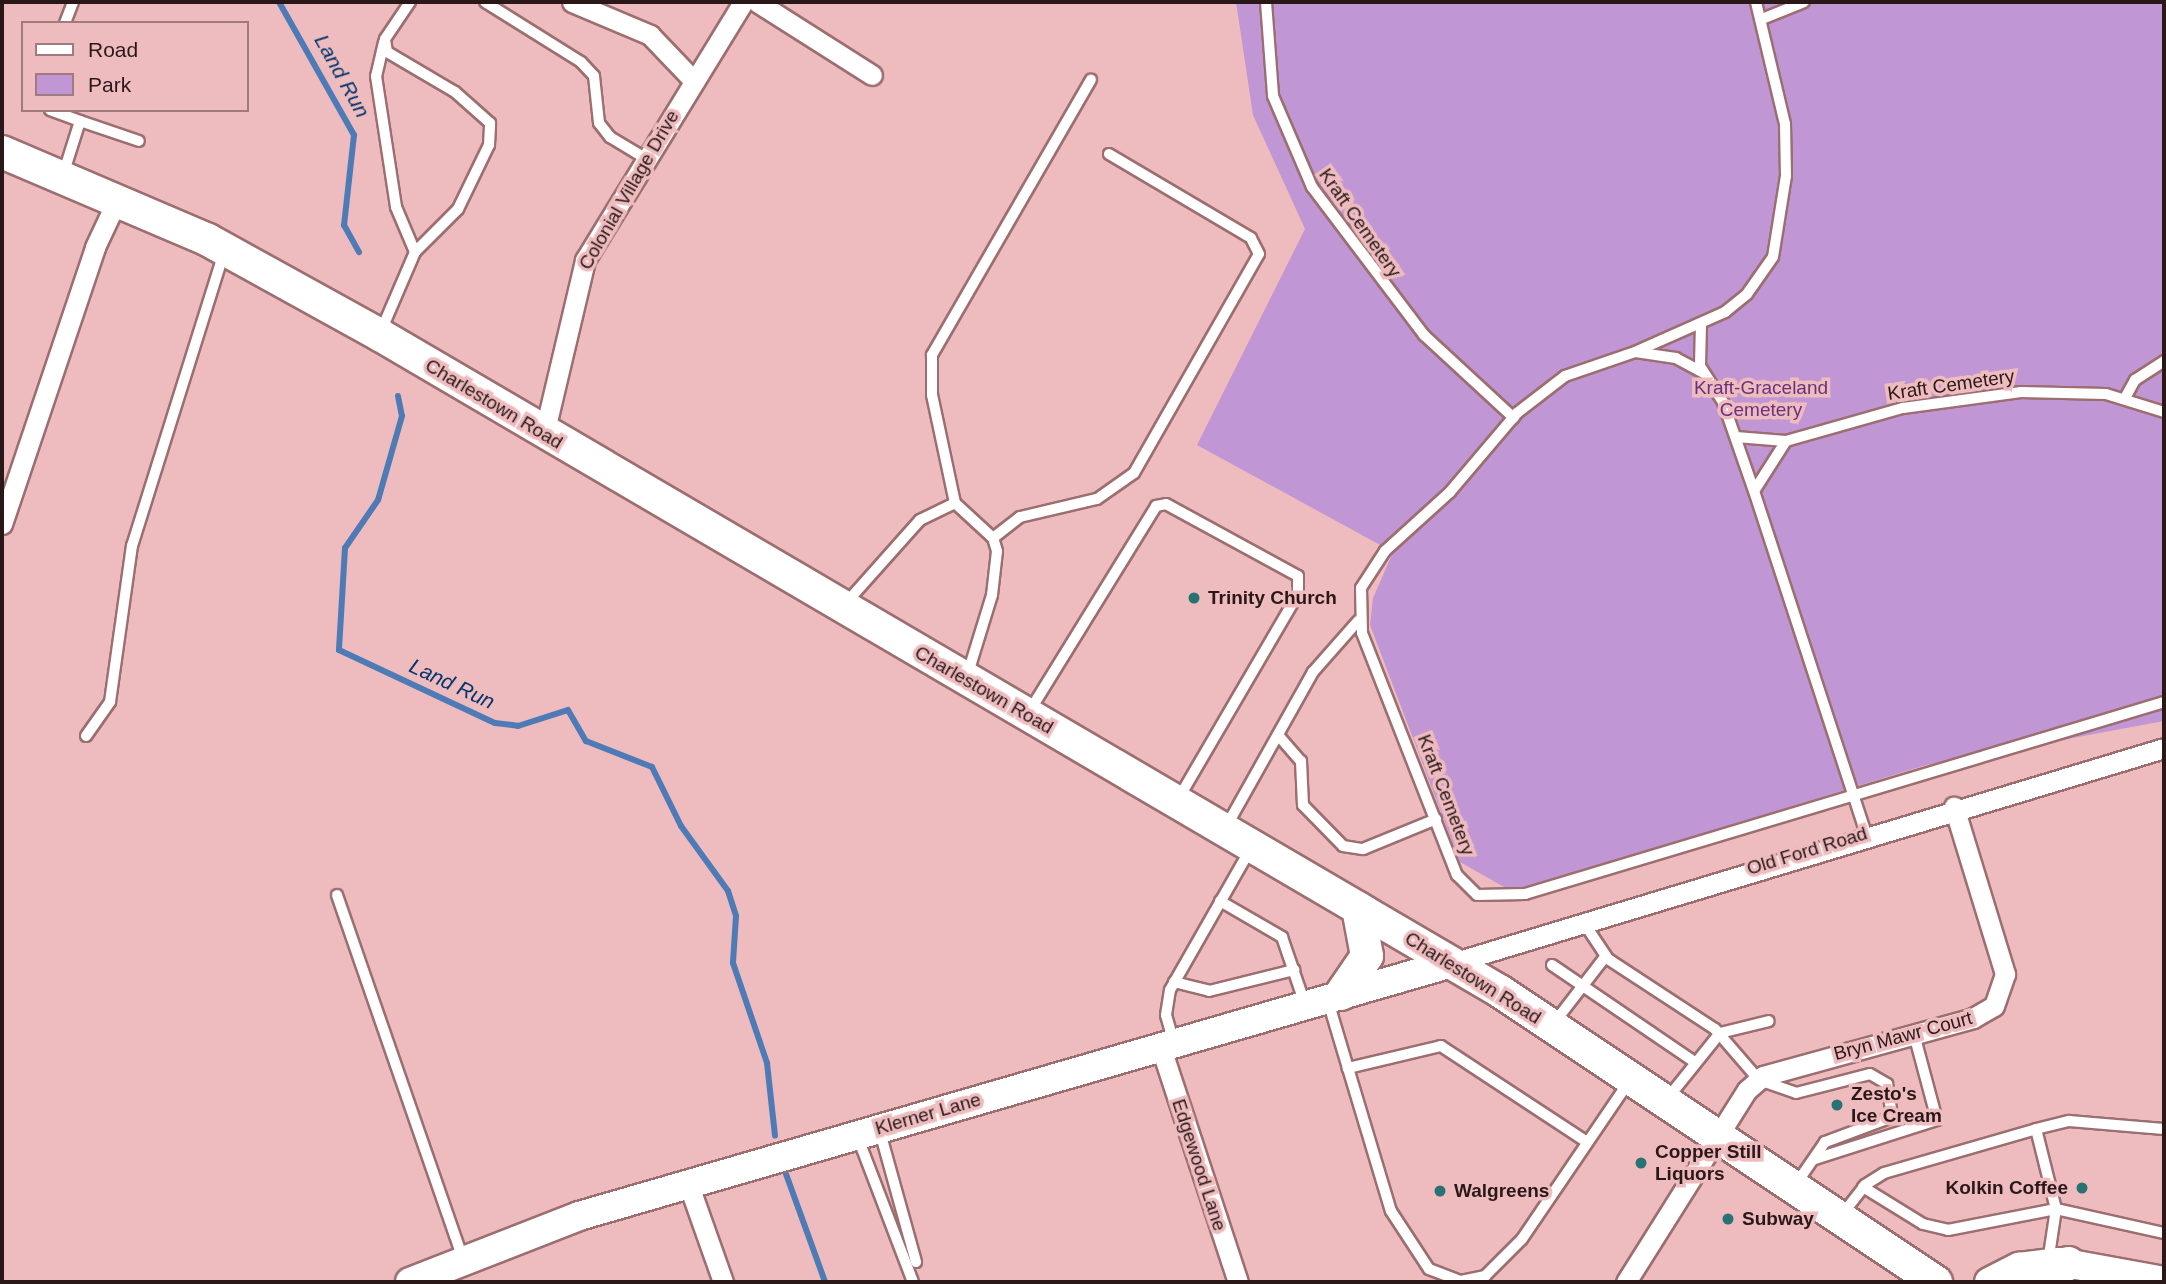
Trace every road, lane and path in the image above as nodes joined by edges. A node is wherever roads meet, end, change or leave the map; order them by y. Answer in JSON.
{"nodes":[{"id":1,"x":73,"y":2,"type":"edge"},
{"id":2,"x":410,"y":2,"type":"edge"},
{"id":3,"x":485,"y":2,"type":"edge"},
{"id":4,"x":572,"y":2,"type":"edge"},
{"id":5,"x":743,"y":2,"type":"edge"},
{"id":6,"x":757,"y":2,"type":"edge"},
{"id":7,"x":1266,"y":2,"type":"edge"},
{"id":8,"x":1756,"y":2,"type":"edge"},
{"id":9,"x":1804,"y":2,"type":"edge"},
{"id":10,"x":1762,"y":19,"type":"junction"},
{"id":11,"x":66,"y":21,"type":"edge"},
{"id":12,"x":385,"y":39,"type":"junction"},
{"id":13,"x":872,"y":75,"type":"dead end"},
{"id":14,"x":694,"y":80,"type":"junction"},
{"id":15,"x":1091,"y":80,"type":"dead end"},
{"id":16,"x":55,"y":112,"type":"edge"},
{"id":17,"x":80,"y":121,"type":"junction"},
{"id":18,"x":139,"y":141,"type":"dead end"},
{"id":19,"x":2,"y":152,"type":"edge"},
{"id":20,"x":1109,"y":154,"type":"dead end"},
{"id":21,"x":645,"y":158,"type":"junction"},
{"id":22,"x":62,"y":175,"type":"junction"},
{"id":23,"x":117,"y":200,"type":"junction"},
{"id":24,"x":225,"y":250,"type":"junction"},
{"id":25,"x":415,"y":252,"type":"junction"},
{"id":26,"x":1701,"y":324,"type":"junction"},
{"id":27,"x":380,"y":335,"type":"junction"},
{"id":28,"x":1635,"y":352,"type":"junction"},
{"id":29,"x":2164,"y":361,"type":"edge"},
{"id":30,"x":1702,"y":372,"type":"junction"},
{"id":31,"x":2125,"y":398,"type":"junction"},
{"id":32,"x":2164,"y":412,"type":"edge"},
{"id":33,"x":1514,"y":418,"type":"junction"},
{"id":34,"x":544,"y":434,"type":"junction"},
{"id":35,"x":1737,"y":438,"type":"junction"},
{"id":36,"x":1786,"y":441,"type":"junction"},
{"id":37,"x":1754,"y":491,"type":"junction"},
{"id":38,"x":954,"y":503,"type":"junction"},
{"id":39,"x":2,"y":524,"type":"edge"},
{"id":40,"x":993,"y":538,"type":"junction"},
{"id":41,"x":842,"y":608,"type":"junction"},
{"id":42,"x":1358,"y":621,"type":"junction"},
{"id":43,"x":966,"y":680,"type":"junction"},
{"id":44,"x":2164,"y":702,"type":"edge"},
{"id":45,"x":1027,"y":715,"type":"junction"},
{"id":46,"x":1278,"y":735,"type":"junction"},
{"id":47,"x":86,"y":736,"type":"dead end"},
{"id":48,"x":2164,"y":748,"type":"edge"},
{"id":49,"x":1853,"y":793,"type":"junction"},
{"id":50,"x":1176,"y":802,"type":"junction"},
{"id":51,"x":1954,"y":807,"type":"junction"},
{"id":52,"x":1436,"y":818,"type":"junction"},
{"id":53,"x":1224,"y":830,"type":"junction"},
{"id":54,"x":1866,"y":833,"type":"junction"},
{"id":55,"x":1252,"y":846,"type":"junction"},
{"id":56,"x":337,"y":895,"type":"dead end"},
{"id":57,"x":1220,"y":901,"type":"junction"},
{"id":58,"x":1358,"y":908,"type":"junction"},
{"id":59,"x":1582,"y":919,"type":"junction"},
{"id":60,"x":1605,"y":957,"type":"junction"},
{"id":61,"x":1452,"y":963,"type":"junction"},
{"id":62,"x":1552,"y":965,"type":"dead end"},
{"id":63,"x":1294,"y":970,"type":"junction"},
{"id":64,"x":1174,"y":982,"type":"junction"},
{"id":65,"x":1582,"y":987,"type":"junction"},
{"id":66,"x":1324,"y":998,"type":"junction"},
{"id":67,"x":1676,"y":1004,"type":"junction"},
{"id":68,"x":1670,"y":1013,"type":"dead end"},
{"id":69,"x":1769,"y":1021,"type":"dead end"},
{"id":70,"x":1552,"y":1027,"type":"junction"},
{"id":71,"x":1720,"y":1033,"type":"junction"},
{"id":72,"x":1914,"y":1034,"type":"junction"},
{"id":73,"x":1167,"y":1046,"type":"junction"},
{"id":74,"x":1696,"y":1063,"type":"junction"},
{"id":75,"x":1348,"y":1068,"type":"junction"},
{"id":76,"x":1631,"y":1079,"type":"junction"},
{"id":77,"x":1759,"y":1080,"type":"junction"},
{"id":78,"x":1665,"y":1102,"type":"junction"},
{"id":79,"x":2036,"y":1129,"type":"junction"},
{"id":80,"x":2164,"y":1129,"type":"edge"},
{"id":81,"x":867,"y":1131,"type":"junction"},
{"id":82,"x":1719,"y":1138,"type":"junction"},
{"id":83,"x":1587,"y":1142,"type":"junction"},
{"id":84,"x":1812,"y":1160,"type":"junction"},
{"id":85,"x":688,"y":1183,"type":"junction"},
{"id":86,"x":1794,"y":1187,"type":"junction"},
{"id":87,"x":1863,"y":1187,"type":"junction"},
{"id":88,"x":2056,"y":1209,"type":"junction"},
{"id":89,"x":1840,"y":1218,"type":"junction"},
{"id":90,"x":2164,"y":1233,"type":"edge"},
{"id":91,"x":463,"y":1258,"type":"junction"},
{"id":92,"x":916,"y":1262,"type":"dead end"},
{"id":93,"x":2053,"y":1269,"type":"edge"},
{"id":94,"x":2164,"y":1281,"type":"edge"},
{"id":95,"x":410,"y":1282,"type":"edge"},
{"id":96,"x":723,"y":1282,"type":"edge"},
{"id":97,"x":913,"y":1282,"type":"edge"},
{"id":98,"x":1238,"y":1282,"type":"edge"},
{"id":99,"x":1626,"y":1282,"type":"edge"},
{"id":100,"x":1936,"y":1282,"type":"edge"},
{"id":101,"x":1989,"y":1282,"type":"edge"}],
"edges":[{"from":1,"to":11,"type":"lane"},
{"from":2,"to":12,"type":"lane"},
{"from":3,"to":21,"type":"lane"},
{"from":4,"to":14,"type":"street"},
{"from":5,"to":14,"type":"street","name":"Colonial Village Drive"},
{"from":6,"to":13,"type":"street"},
{"from":7,"to":33,"type":"lane","name":"Kraft Cemetery"},
{"from":8,"to":10,"type":"lane"},
{"from":9,"to":10,"type":"lane"},
{"from":10,"to":26,"type":"lane"},
{"from":12,"to":25,"type":"lane"},
{"from":12,"to":25,"type":"lane"},
{"from":14,"to":21,"type":"street","name":"Colonial Village Drive"},
{"from":15,"to":38,"type":"lane"},
{"from":16,"to":17,"type":"lane"},
{"from":17,"to":18,"type":"lane"},
{"from":17,"to":22,"type":"lane"},
{"from":19,"to":22,"type":"main road","name":"Charlestown Road"},
{"from":20,"to":40,"type":"lane"},
{"from":21,"to":34,"type":"street","name":"Colonial Village Drive"},
{"from":22,"to":23,"type":"main road","name":"Charlestown Road"},
{"from":23,"to":24,"type":"main road","name":"Charlestown Road"},
{"from":23,"to":39,"type":"street"},
{"from":24,"to":27,"type":"main road","name":"Charlestown Road"},
{"from":24,"to":47,"type":"lane"},
{"from":25,"to":27,"type":"lane"},
{"from":26,"to":28,"type":"lane"},
{"from":26,"to":30,"type":"lane"},
{"from":27,"to":34,"type":"main road","name":"Charlestown Road"},
{"from":28,"to":30,"type":"lane"},
{"from":28,"to":33,"type":"lane"},
{"from":29,"to":31,"type":"lane"},
{"from":30,"to":35,"type":"lane"},
{"from":31,"to":32,"type":"lane","name":"Kraft Cemetery"},
{"from":31,"to":36,"type":"lane","name":"Kraft Cemetery"},
{"from":33,"to":42,"type":"lane"},
{"from":34,"to":41,"type":"main road","name":"Charlestown Road"},
{"from":35,"to":36,"type":"lane","name":"Kraft Cemetery"},
{"from":35,"to":37,"type":"lane"},
{"from":36,"to":37,"type":"lane"},
{"from":37,"to":49,"type":"lane"},
{"from":38,"to":40,"type":"lane"},
{"from":38,"to":41,"type":"lane"},
{"from":40,"to":43,"type":"lane"},
{"from":41,"to":43,"type":"main road","name":"Charlestown Road"},
{"from":42,"to":46,"type":"lane"},
{"from":42,"to":52,"type":"lane","name":"Kraft Cemetery"},
{"from":43,"to":45,"type":"main road","name":"Charlestown Road"},
{"from":44,"to":49,"type":"lane","name":"Kraft Cemetery"},
{"from":45,"to":50,"type":"main road","name":"Charlestown Road"},
{"from":45,"to":50,"type":"lane"},
{"from":46,"to":52,"type":"lane"},
{"from":46,"to":53,"type":"lane"},
{"from":48,"to":51,"type":"street","name":"Old Ford Road"},
{"from":49,"to":52,"type":"lane","name":"Kraft Cemetery"},
{"from":49,"to":54,"type":"lane"},
{"from":50,"to":53,"type":"main road","name":"Charlestown Road"},
{"from":51,"to":54,"type":"street","name":"Old Ford Road"},
{"from":51,"to":72,"type":"street","name":"Bryn Mawr Court"},
{"from":53,"to":55,"type":"main road","name":"Charlestown Road"},
{"from":54,"to":59,"type":"street","name":"Old Ford Road"},
{"from":55,"to":57,"type":"lane"},
{"from":55,"to":58,"type":"main road","name":"Charlestown Road"},
{"from":56,"to":91,"type":"lane"},
{"from":57,"to":63,"type":"lane"},
{"from":57,"to":64,"type":"lane"},
{"from":58,"to":61,"type":"main road","name":"Charlestown Road"},
{"from":58,"to":66,"type":"main road"},
{"from":59,"to":60,"type":"lane"},
{"from":59,"to":61,"type":"street","name":"Old Ford Road"},
{"from":60,"to":65,"type":"lane"},
{"from":60,"to":67,"type":"lane"},
{"from":61,"to":66,"type":"street","name":"Klerner Lane"},
{"from":61,"to":70,"type":"main road","name":"Charlestown Road"},
{"from":62,"to":65,"type":"lane"},
{"from":63,"to":64,"type":"lane"},
{"from":63,"to":66,"type":"lane"},
{"from":64,"to":73,"type":"lane"},
{"from":65,"to":70,"type":"lane"},
{"from":65,"to":74,"type":"lane"},
{"from":66,"to":73,"type":"street","name":"Klerner Lane"},
{"from":66,"to":75,"type":"lane"},
{"from":67,"to":68,"type":"lane"},
{"from":67,"to":71,"type":"lane"},
{"from":69,"to":71,"type":"lane"},
{"from":70,"to":76,"type":"main road","name":"Charlestown Road"},
{"from":71,"to":74,"type":"lane"},
{"from":71,"to":77,"type":"lane"},
{"from":72,"to":77,"type":"street","name":"Bryn Mawr Court"},
{"from":72,"to":84,"type":"lane"},
{"from":73,"to":81,"type":"street","name":"Klerner Lane"},
{"from":73,"to":98,"type":"street","name":"Edgewood Lane"},
{"from":74,"to":78,"type":"lane"},
{"from":75,"to":83,"type":"lane"},
{"from":75,"to":83,"type":"lane"},
{"from":76,"to":78,"type":"main road","name":"Charlestown Road"},
{"from":76,"to":83,"type":"lane"},
{"from":77,"to":82,"type":"street"},
{"from":77,"to":84,"type":"lane"},
{"from":78,"to":82,"type":"main road","name":"Charlestown Road"},
{"from":79,"to":80,"type":"lane"},
{"from":79,"to":87,"type":"lane"},
{"from":79,"to":88,"type":"lane"},
{"from":81,"to":85,"type":"street","name":"Klerner Lane"},
{"from":81,"to":92,"type":"lane"},
{"from":81,"to":97,"type":"lane"},
{"from":82,"to":86,"type":"main road","name":"Charlestown Road"},
{"from":82,"to":99,"type":"street"},
{"from":84,"to":86,"type":"lane"},
{"from":85,"to":91,"type":"street","name":"Klerner Lane"},
{"from":85,"to":96,"type":"street"},
{"from":86,"to":89,"type":"main road","name":"Charlestown Road"},
{"from":87,"to":88,"type":"lane"},
{"from":87,"to":89,"type":"lane"},
{"from":88,"to":90,"type":"lane"},
{"from":88,"to":93,"type":"lane"},
{"from":89,"to":100,"type":"main road","name":"Charlestown Road"},
{"from":91,"to":95,"type":"street","name":"Klerner Lane"},
{"from":93,"to":94,"type":"street"},
{"from":93,"to":101,"type":"street"}]}
